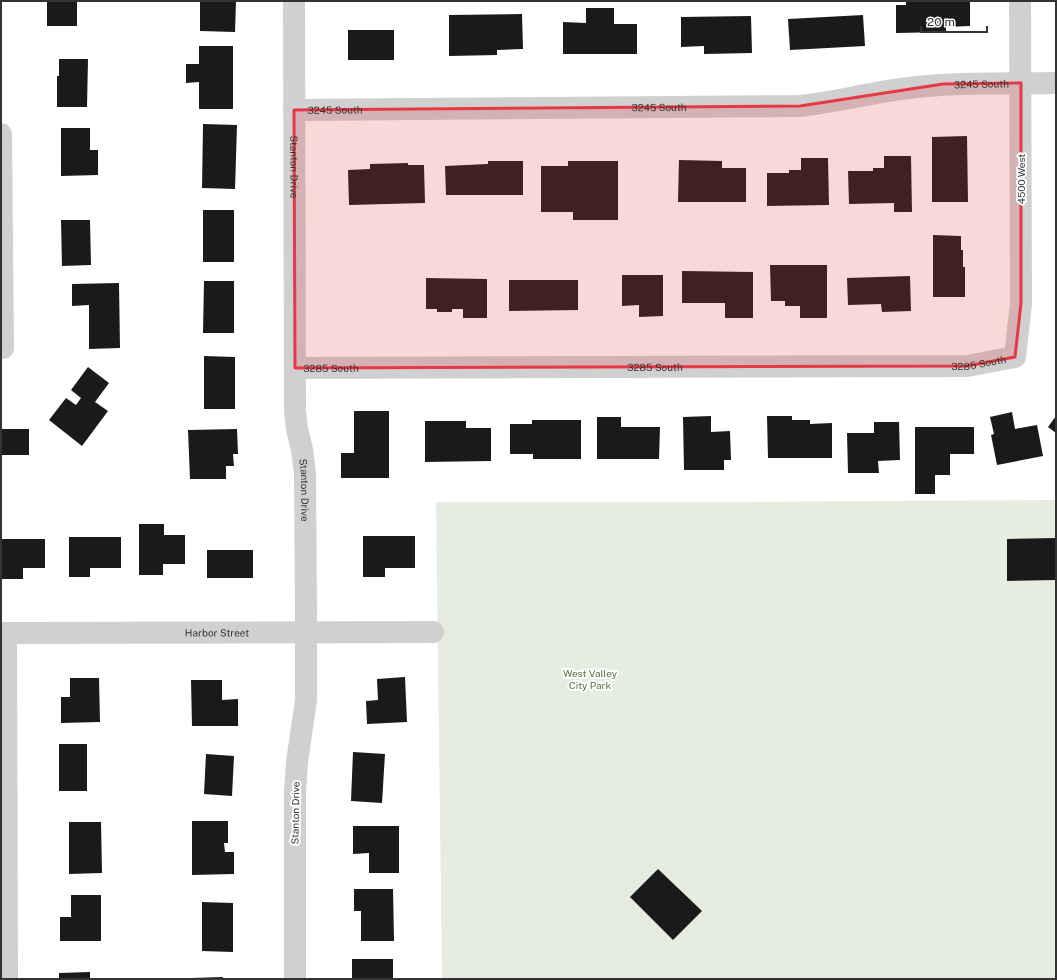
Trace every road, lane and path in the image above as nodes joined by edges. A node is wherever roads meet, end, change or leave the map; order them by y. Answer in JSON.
{"nodes":[{"id":1,"x":294,"y":1,"type":"edge"},
{"id":2,"x":1020,"y":1,"type":"edge"},
{"id":3,"x":1021,"y":83,"type":"junction"},
{"id":4,"x":1056,"y":83,"type":"edge"},
{"id":5,"x":294,"y":110,"type":"junction"},
{"id":6,"x":1,"y":134,"type":"edge"},
{"id":7,"x":2,"y":348,"type":"edge"},
{"id":8,"x":1015,"y":357,"type":"joint"},
{"id":9,"x":295,"y":368,"type":"junction"},
{"id":10,"x":306,"y":632,"type":"junction"},
{"id":11,"x":433,"y":632,"type":"dead end"},
{"id":12,"x":3,"y":633,"type":"edge"},
{"id":13,"x":7,"y":979,"type":"edge"},
{"id":14,"x":295,"y":979,"type":"edge"}],
"edges":[{"from":1,"to":5,"type":"street","name":"Stanton Drive"},
{"from":2,"to":3,"type":"street","name":"4500 West"},
{"from":3,"to":4,"type":"street","name":"3245 South"},
{"from":3,"to":5,"type":"street","name":"3245 South"},
{"from":3,"to":8,"type":"street","name":"4500 West"},
{"from":5,"to":9,"type":"street","name":"Stanton Drive"},
{"from":6,"to":7,"type":"street"},
{"from":8,"to":9,"type":"street","name":"3285 South"},
{"from":9,"to":10,"type":"street","name":"Stanton Drive"},
{"from":10,"to":11,"type":"street","name":"Harbor Street"},
{"from":10,"to":12,"type":"street","name":"Harbor Street"},
{"from":10,"to":14,"type":"street","name":"Stanton Drive"},
{"from":12,"to":13,"type":"street"}]}
